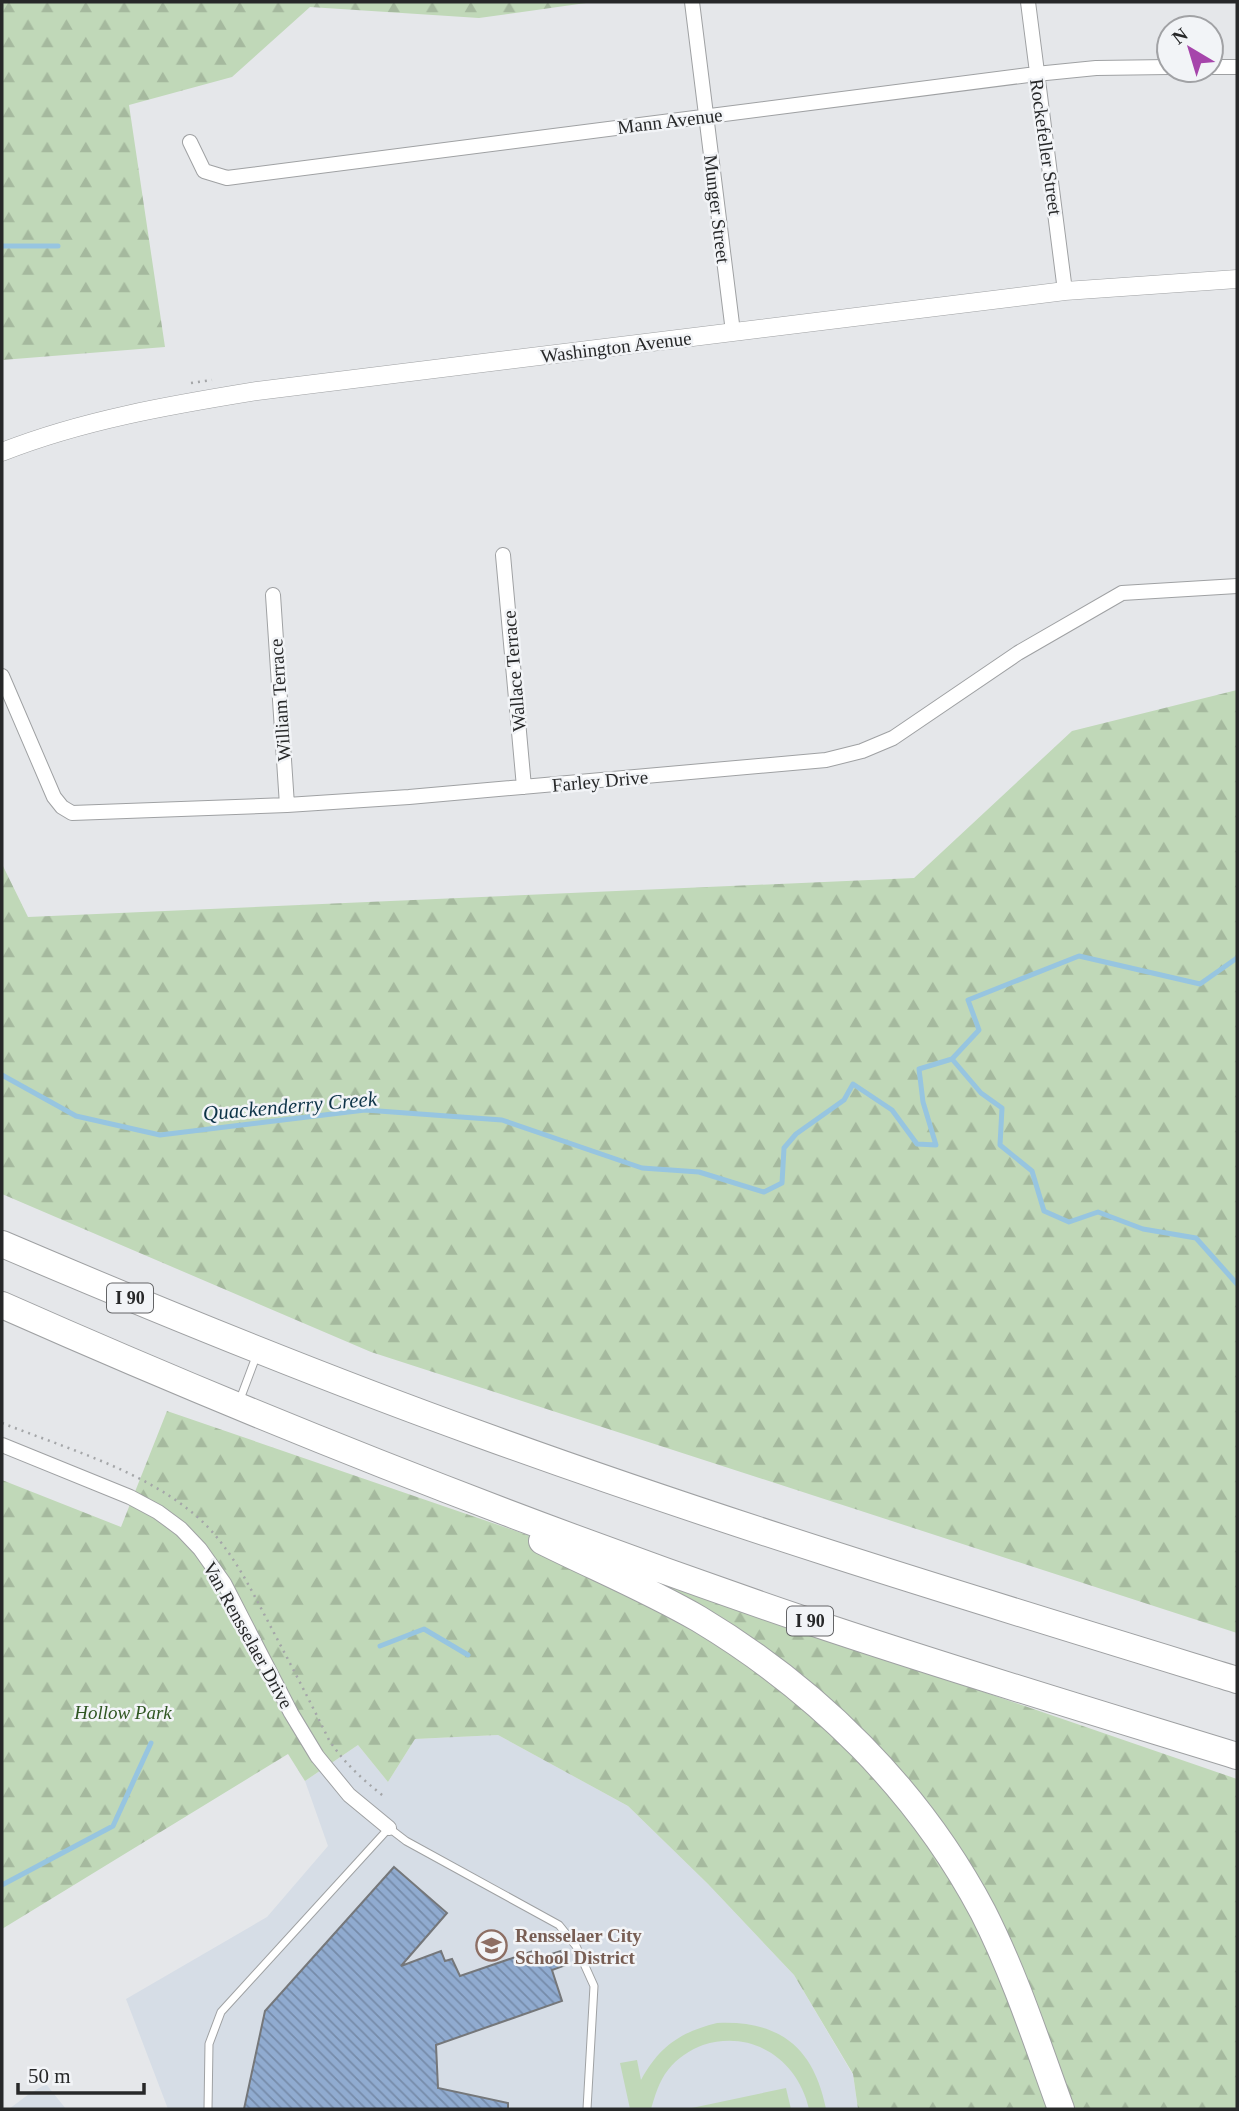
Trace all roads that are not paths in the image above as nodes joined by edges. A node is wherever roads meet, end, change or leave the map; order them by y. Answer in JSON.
{"nodes":[{"id":1,"x":692,"y":2,"type":"edge"},
{"id":2,"x":1028,"y":2,"type":"edge"},
{"id":3,"x":1155,"y":67,"type":"edge"},
{"id":4,"x":1036,"y":74,"type":"junction"},
{"id":5,"x":705,"y":116,"type":"junction"},
{"id":6,"x":190,"y":142,"type":"dead end"},
{"id":7,"x":1237,"y":279,"type":"edge"},
{"id":8,"x":1065,"y":291,"type":"junction"},
{"id":9,"x":733,"y":332,"type":"junction"},
{"id":10,"x":2,"y":452,"type":"edge"},
{"id":11,"x":503,"y":555,"type":"dead end"},
{"id":12,"x":1237,"y":586,"type":"edge"},
{"id":13,"x":273,"y":595,"type":"dead end"},
{"id":14,"x":2,"y":676,"type":"edge"},
{"id":15,"x":524,"y":788,"type":"junction"},
{"id":16,"x":286,"y":805,"type":"junction"},
{"id":17,"x":2,"y":1244,"type":"edge"},
{"id":18,"x":2,"y":1305,"type":"edge"},
{"id":19,"x":259,"y":1350,"type":"junction"},
{"id":20,"x":238,"y":1405,"type":"junction"},
{"id":21,"x":2,"y":1445,"type":"edge"},
{"id":22,"x":389,"y":1467,"type":"junction"},
{"id":23,"x":1237,"y":1680,"type":"edge"},
{"id":24,"x":1237,"y":1756,"type":"edge"},
{"id":25,"x":389,"y":1828,"type":"junction"},
{"id":26,"x":208,"y":2109,"type":"edge"},
{"id":27,"x":587,"y":2109,"type":"edge"},
{"id":28,"x":1061,"y":2109,"type":"edge"}],
"edges":[{"from":1,"to":5,"type":"street","name":"Munger Street"},
{"from":2,"to":4,"type":"street","name":"Rockefeller Street"},
{"from":3,"to":4,"type":"street","name":"Mann Avenue"},
{"from":4,"to":5,"type":"street","name":"Mann Avenue"},
{"from":4,"to":8,"type":"street","name":"Rockefeller Street"},
{"from":5,"to":6,"type":"street","name":"Mann Avenue"},
{"from":5,"to":9,"type":"street","name":"Munger Street"},
{"from":7,"to":8,"type":"street","name":"Washington Avenue"},
{"from":8,"to":9,"type":"street","name":"Washington Avenue"},
{"from":9,"to":10,"type":"street","name":"Washington Avenue"},
{"from":11,"to":15,"type":"street","name":"Wallace Terrace"},
{"from":12,"to":15,"type":"street","name":"Farley Drive"},
{"from":13,"to":16,"type":"street","name":"William Terrace"},
{"from":14,"to":16,"type":"street","name":"Farley Drive"},
{"from":15,"to":16,"type":"street","name":"Farley Drive"},
{"from":17,"to":19,"type":"highway","number":"I 90"},
{"from":18,"to":20,"type":"highway","number":"I 90"},
{"from":19,"to":20,"type":"lane"},
{"from":19,"to":23,"type":"highway","number":"I 90"},
{"from":20,"to":22,"type":"highway","number":"I 90"},
{"from":21,"to":25,"type":"street","name":"Van Rensselaer Drive"},
{"from":22,"to":24,"type":"highway","number":"I 90"},
{"from":22,"to":28,"type":"highway"},
{"from":25,"to":26,"type":"lane"},
{"from":25,"to":27,"type":"lane"}]}
